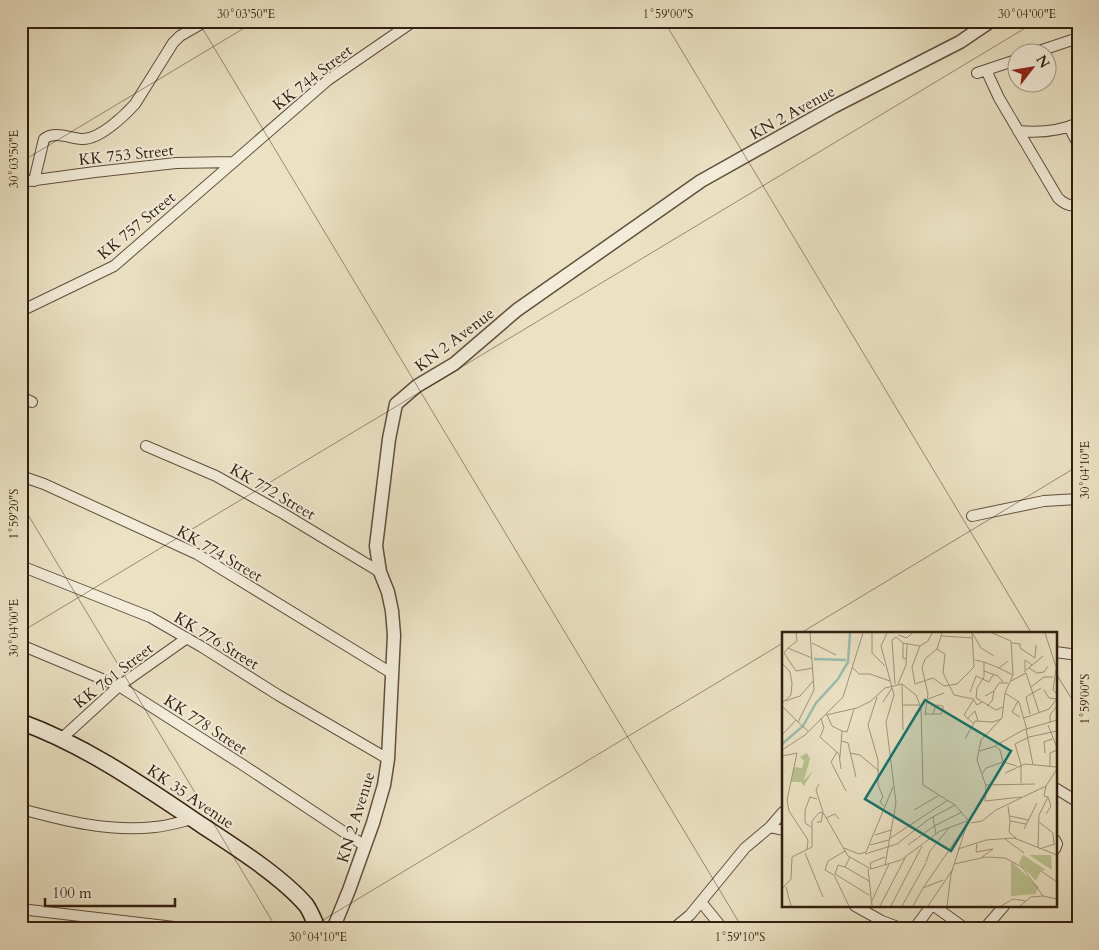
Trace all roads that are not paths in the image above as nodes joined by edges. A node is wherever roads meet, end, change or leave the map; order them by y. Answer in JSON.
{"nodes":[{"id":1,"x":206,"y":21,"type":"edge"},
{"id":2,"x":414,"y":21,"type":"edge"},
{"id":3,"x":991,"y":21,"type":"edge"},
{"id":4,"x":1078,"y":38,"type":"edge"},
{"id":5,"x":1056,"y":45,"type":"edge"},
{"id":6,"x":1006,"y":64,"type":"edge"},
{"id":7,"x":1073,"y":125,"type":"edge"},
{"id":8,"x":1018,"y":131,"type":"junction"},
{"id":9,"x":1078,"y":144,"type":"edge"},
{"id":10,"x":234,"y":162,"type":"junction"},
{"id":11,"x":34,"y":181,"type":"junction"},
{"id":12,"x":21,"y":182,"type":"edge"},
{"id":13,"x":1078,"y":205,"type":"edge"},
{"id":14,"x":21,"y":311,"type":"edge"},
{"id":15,"x":21,"y":397,"type":"edge"},
{"id":16,"x":32,"y":402,"type":"dead end"},
{"id":17,"x":146,"y":446,"type":"dead end"},
{"id":18,"x":21,"y":476,"type":"edge"},
{"id":19,"x":1078,"y":500,"type":"edge"},
{"id":20,"x":972,"y":516,"type":"dead end"},
{"id":21,"x":21,"y":566,"type":"edge"},
{"id":22,"x":380,"y":572,"type":"junction"},
{"id":23,"x":187,"y":638,"type":"junction"},
{"id":24,"x":21,"y":645,"type":"edge"},
{"id":25,"x":1056,"y":652,"type":"edge"},
{"id":26,"x":1078,"y":655,"type":"edge"},
{"id":27,"x":393,"y":674,"type":"junction"},
{"id":28,"x":119,"y":686,"type":"junction"},
{"id":29,"x":21,"y":722,"type":"edge"},
{"id":30,"x":61,"y":739,"type":"junction"},
{"id":31,"x":388,"y":759,"type":"junction"},
{"id":32,"x":1057,"y":792,"type":"edge"},
{"id":33,"x":1078,"y":802,"type":"edge"},
{"id":34,"x":21,"y":809,"type":"edge"},
{"id":35,"x":782,"y":813,"type":"edge"},
{"id":36,"x":193,"y":819,"type":"junction"},
{"id":37,"x":770,"y":827,"type":"junction"},
{"id":38,"x":782,"y":830,"type":"edge"},
{"id":39,"x":365,"y":846,"type":"junction"},
{"id":40,"x":701,"y":902,"type":"junction"},
{"id":41,"x":859,"y":908,"type":"edge"},
{"id":42,"x":930,"y":908,"type":"edge"},
{"id":43,"x":935,"y":908,"type":"edge"},
{"id":44,"x":1002,"y":908,"type":"edge"},
{"id":45,"x":21,"y":909,"type":"edge"},
{"id":46,"x":191,"y":929,"type":"edge"},
{"id":47,"x":318,"y":929,"type":"edge"},
{"id":48,"x":333,"y":929,"type":"edge"},
{"id":49,"x":672,"y":929,"type":"edge"},
{"id":50,"x":723,"y":929,"type":"edge"},
{"id":51,"x":903,"y":929,"type":"edge"},
{"id":52,"x":914,"y":929,"type":"edge"},
{"id":53,"x":966,"y":929,"type":"edge"},
{"id":54,"x":984,"y":929,"type":"edge"}],
"edges":[{"from":1,"to":11,"type":"street"},
{"from":2,"to":10,"type":"street","name":"KK 744 Street"},
{"from":3,"to":22,"type":"street","name":"KN 2 Avenue"},
{"from":4,"to":5,"type":"street"},
{"from":6,"to":8,"type":"street"},
{"from":7,"to":8,"type":"street"},
{"from":7,"to":9,"type":"street"},
{"from":8,"to":13,"type":"street"},
{"from":10,"to":11,"type":"street","name":"KK 753 Street"},
{"from":10,"to":14,"type":"street","name":"KK 757 Street"},
{"from":11,"to":12,"type":"street","name":"KK 753 Street"},
{"from":15,"to":16,"type":"street"},
{"from":17,"to":22,"type":"street","name":"KK 772 Street"},
{"from":18,"to":27,"type":"street","name":"KK 774 Street"},
{"from":19,"to":20,"type":"street"},
{"from":21,"to":23,"type":"street","name":"KK 776 Street"},
{"from":22,"to":27,"type":"street","name":"KN 2 Avenue"},
{"from":23,"to":28,"type":"street","name":"KK 761 Street"},
{"from":23,"to":31,"type":"street","name":"KK 776 Street"},
{"from":24,"to":28,"type":"street","name":"KK 778 Street"},
{"from":25,"to":26,"type":"street"},
{"from":27,"to":31,"type":"street","name":"KN 2 Avenue"},
{"from":28,"to":30,"type":"street","name":"KK 761 Street"},
{"from":28,"to":39,"type":"street","name":"KK 778 Street"},
{"from":29,"to":30,"type":"main road","name":"KK 35 Avenue"},
{"from":30,"to":36,"type":"main road","name":"KK 35 Avenue"},
{"from":31,"to":39,"type":"street","name":"KN 2 Avenue"},
{"from":32,"to":33,"type":"street"},
{"from":34,"to":36,"type":"street"},
{"from":35,"to":37,"type":"street"},
{"from":36,"to":47,"type":"main road","name":"KK 35 Avenue"},
{"from":37,"to":38,"type":"street"},
{"from":37,"to":40,"type":"street"},
{"from":39,"to":48,"type":"street","name":"KN 2 Avenue"},
{"from":40,"to":49,"type":"street"},
{"from":40,"to":50,"type":"street"},
{"from":41,"to":51,"type":"street"},
{"from":42,"to":52,"type":"street"},
{"from":43,"to":53,"type":"street"},
{"from":44,"to":54,"type":"street"},
{"from":45,"to":46,"type":"street"}]}
